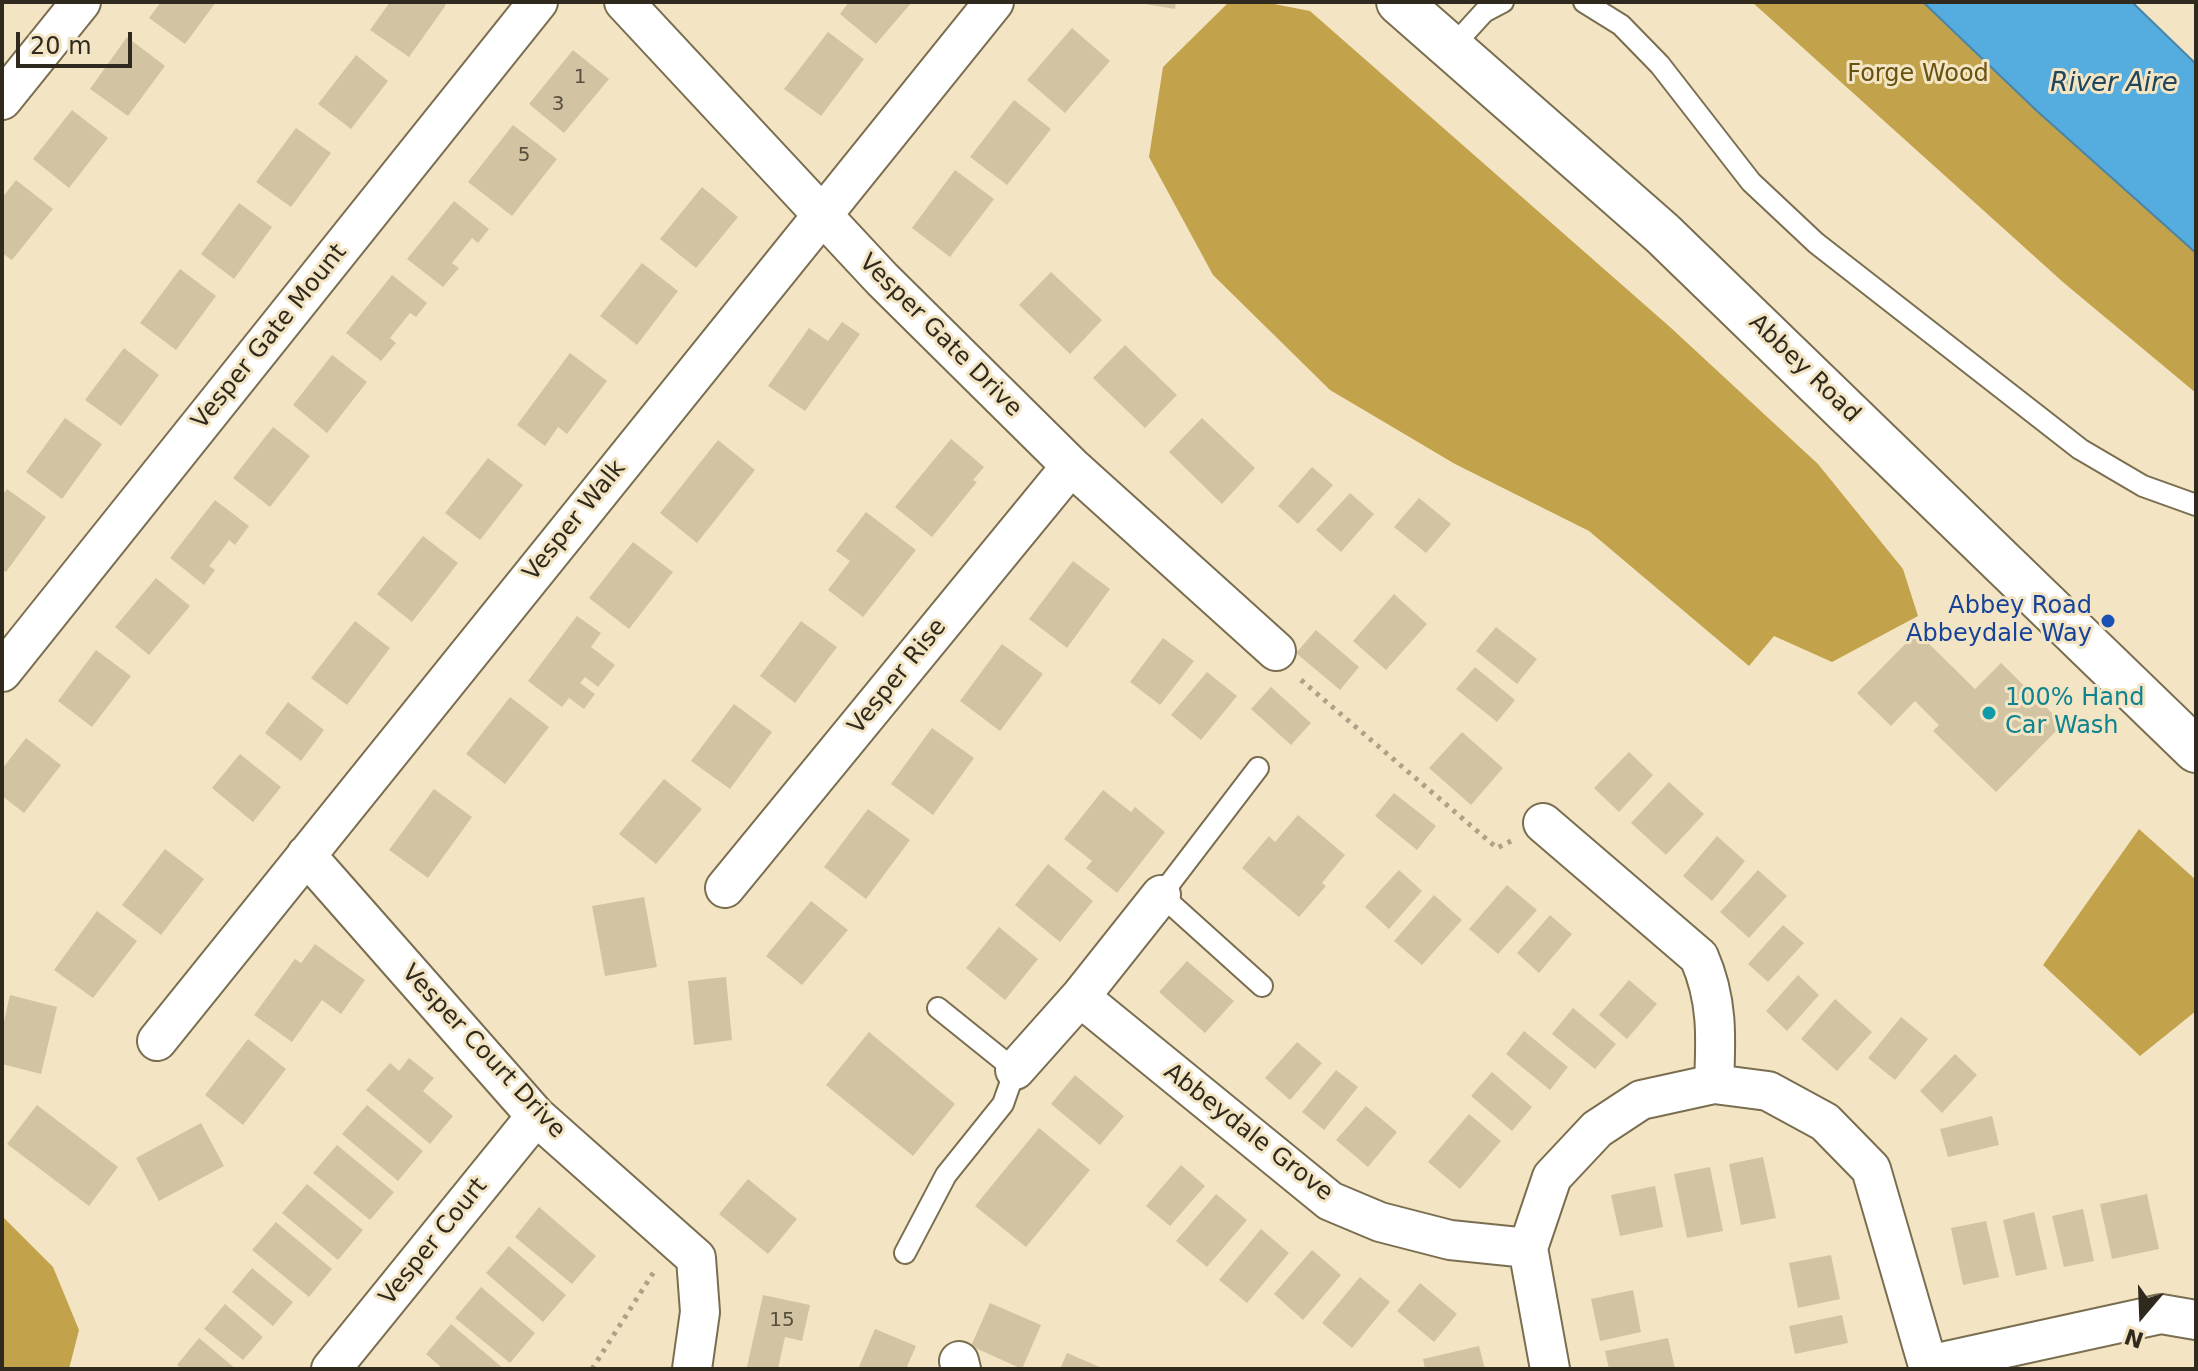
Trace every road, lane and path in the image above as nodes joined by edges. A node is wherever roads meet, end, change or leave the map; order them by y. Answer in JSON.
{"nodes":[{"id":1,"x":81,"y":2,"type":"edge"},
{"id":2,"x":538,"y":2,"type":"edge"},
{"id":3,"x":624,"y":2,"type":"edge"},
{"id":4,"x":994,"y":2,"type":"edge"},
{"id":5,"x":1399,"y":2,"type":"edge"},
{"id":6,"x":1503,"y":2,"type":"edge"},
{"id":7,"x":1584,"y":2,"type":"edge"},
{"id":8,"x":1453,"y":46,"type":"junction"},
{"id":9,"x":2,"y":100,"type":"edge"},
{"id":10,"x":820,"y":216,"type":"junction"},
{"id":11,"x":1071,"y":466,"type":"junction"},
{"id":12,"x":2196,"y":505,"type":"edge"},
{"id":13,"x":1276,"y":651,"type":"joint"},
{"id":14,"x":2,"y":672,"type":"edge"},
{"id":15,"x":2196,"y":750,"type":"edge"},
{"id":16,"x":1258,"y":768,"type":"dead end"},
{"id":17,"x":1543,"y":823,"type":"joint"},
{"id":18,"x":306,"y":855,"type":"junction"},
{"id":19,"x":725,"y":888,"type":"dead end"},
{"id":20,"x":1161,"y":895,"type":"junction"},
{"id":21,"x":1262,"y":986,"type":"dead end"},
{"id":22,"x":1080,"y":997,"type":"junction"},
{"id":23,"x":938,"y":1008,"type":"dead end"},
{"id":24,"x":157,"y":1041,"type":"dead end"},
{"id":25,"x":1015,"y":1070,"type":"junction"},
{"id":26,"x":1714,"y":1084,"type":"junction"},
{"id":27,"x":536,"y":1116,"type":"junction"},
{"id":28,"x":675,"y":1239,"type":"junction"},
{"id":29,"x":1528,"y":1248,"type":"junction"},
{"id":30,"x":905,"y":1253,"type":"dead end"},
{"id":31,"x":2196,"y":1320,"type":"edge"},
{"id":32,"x":1929,"y":1367,"type":"edge"},
{"id":33,"x":331,"y":1369,"type":"edge"},
{"id":34,"x":592,"y":1369,"type":"edge"},
{"id":35,"x":692,"y":1369,"type":"edge"},
{"id":36,"x":1550,"y":1369,"type":"edge"}],
"edges":[{"from":1,"to":9,"type":"street"},
{"from":2,"to":14,"type":"street","name":"Vesper Gate Mount"},
{"from":3,"to":10,"type":"street","name":"Vesper Gate Drive"},
{"from":4,"to":10,"type":"street","name":"Vesper Walk"},
{"from":5,"to":8,"type":"main road","name":"Abbey Road"},
{"from":6,"to":8,"type":"lane"},
{"from":7,"to":12,"type":"lane"},
{"from":8,"to":15,"type":"main road","name":"Abbey Road"},
{"from":10,"to":11,"type":"street","name":"Vesper Gate Drive"},
{"from":10,"to":18,"type":"street","name":"Vesper Walk"},
{"from":11,"to":13,"type":"street","name":"Vesper Gate Drive"},
{"from":11,"to":19,"type":"street","name":"Vesper Rise"},
{"from":13,"to":17,"type":"path"},
{"from":16,"to":20,"type":"lane"},
{"from":17,"to":26,"type":"street"},
{"from":18,"to":24,"type":"street","name":"Vesper Walk"},
{"from":18,"to":27,"type":"street","name":"Vesper Court Drive"},
{"from":20,"to":21,"type":"lane"},
{"from":20,"to":22,"type":"street"},
{"from":22,"to":25,"type":"street"},
{"from":22,"to":29,"type":"street","name":"Abbeydale Grove"},
{"from":23,"to":25,"type":"lane"},
{"from":25,"to":30,"type":"lane"},
{"from":26,"to":29,"type":"street"},
{"from":26,"to":32,"type":"street"},
{"from":27,"to":28,"type":"street","name":"Vesper Court Drive"},
{"from":27,"to":33,"type":"street","name":"Vesper Court"},
{"from":28,"to":34,"type":"path"},
{"from":28,"to":35,"type":"street","name":"Vesper Court Drive"},
{"from":29,"to":36,"type":"street"},
{"from":31,"to":32,"type":"street"}]}
